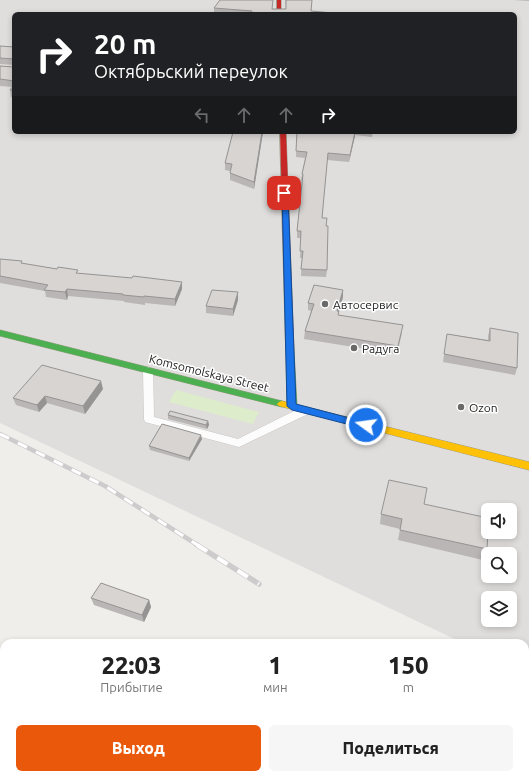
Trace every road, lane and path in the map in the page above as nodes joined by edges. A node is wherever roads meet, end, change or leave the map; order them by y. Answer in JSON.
{"nodes":[{"id":1,"x":279,"y":0,"type":"edge"},
{"id":2,"x":279,"y":12,"type":"edge"},
{"id":3,"x":282,"y":134,"type":"edge"},
{"id":4,"x":0,"y":333,"type":"edge"},
{"id":5,"x":148,"y":370,"type":"junction"},
{"id":6,"x":292,"y":406,"type":"junction"},
{"id":7,"x":306,"y":410,"type":"junction"},
{"id":8,"x":529,"y":466,"type":"edge"}],
"edges":[{"from":1,"to":2,"type":"street"},
{"from":3,"to":6,"type":"street"},
{"from":4,"to":5,"type":"street","name":"Komsomolskaya Street"},
{"from":5,"to":6,"type":"street","name":"Komsomolskaya Street"},
{"from":5,"to":7,"type":"lane"},
{"from":6,"to":7,"type":"street","name":"Komsomolskaya Street"},
{"from":7,"to":8,"type":"street","name":"Komsomolskaya Street"}]}
